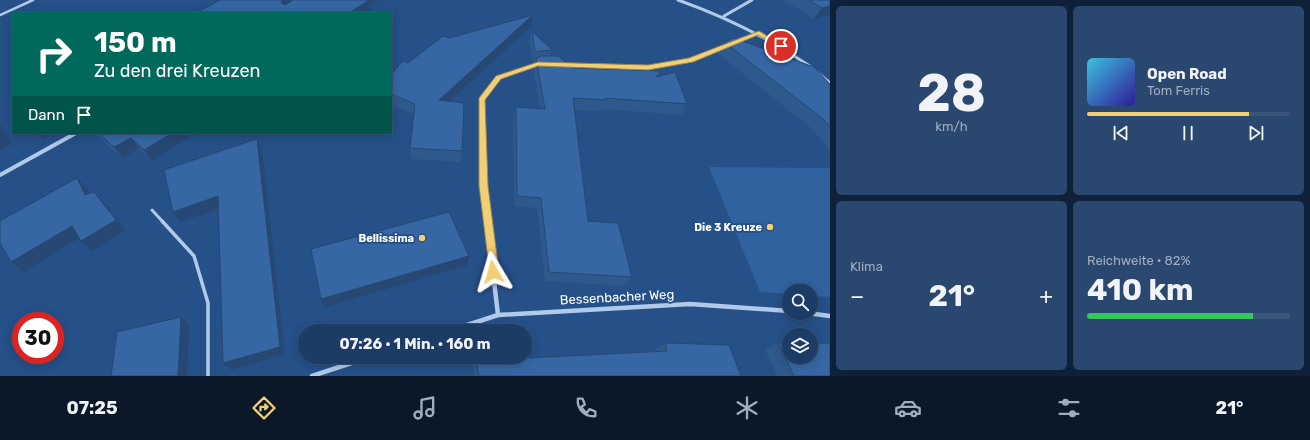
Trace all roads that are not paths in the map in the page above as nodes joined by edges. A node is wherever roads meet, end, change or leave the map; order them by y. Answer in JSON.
{"nodes":[{"id":1,"x":32,"y":0,"type":"edge"},
{"id":2,"x":678,"y":0,"type":"edge"},
{"id":3,"x":752,"y":0,"type":"edge"},
{"id":4,"x":0,"y":15,"type":"edge"},
{"id":5,"x":724,"y":16,"type":"junction"},
{"id":6,"x":759,"y":32,"type":"junction"},
{"id":7,"x":545,"y":64,"type":"edge"},
{"id":8,"x":559,"y":64,"type":"edge"},
{"id":9,"x":830,"y":83,"type":"edge"},
{"id":10,"x":74,"y":134,"type":"edge"},
{"id":11,"x":0,"y":175,"type":"edge"},
{"id":12,"x":152,"y":210,"type":"dead end"},
{"id":13,"x":782,"y":311,"type":"edge"},
{"id":14,"x":818,"y":314,"type":"edge"},
{"id":15,"x":498,"y":315,"type":"junction"},
{"id":16,"x":830,"y":316,"type":"edge"},
{"id":17,"x":470,"y":324,"type":"edge"},
{"id":18,"x":349,"y":364,"type":"edge"},
{"id":19,"x":208,"y":376,"type":"edge"},
{"id":20,"x":312,"y":376,"type":"edge"}],
"edges":[{"from":1,"to":4,"type":"lane"},
{"from":2,"to":5,"type":"street"},
{"from":3,"to":5,"type":"street"},
{"from":5,"to":6,"type":"street"},
{"from":6,"to":8,"type":"street"},
{"from":6,"to":9,"type":"street"},
{"from":7,"to":15,"type":"street"},
{"from":10,"to":11,"type":"street"},
{"from":12,"to":19,"type":"lane"},
{"from":13,"to":15,"type":"street","name":"Bessenbacher Weg"},
{"from":14,"to":16,"type":"street"},
{"from":15,"to":17,"type":"street","name":"Bessenbacher Weg"},
{"from":18,"to":20,"type":"street"}]}
